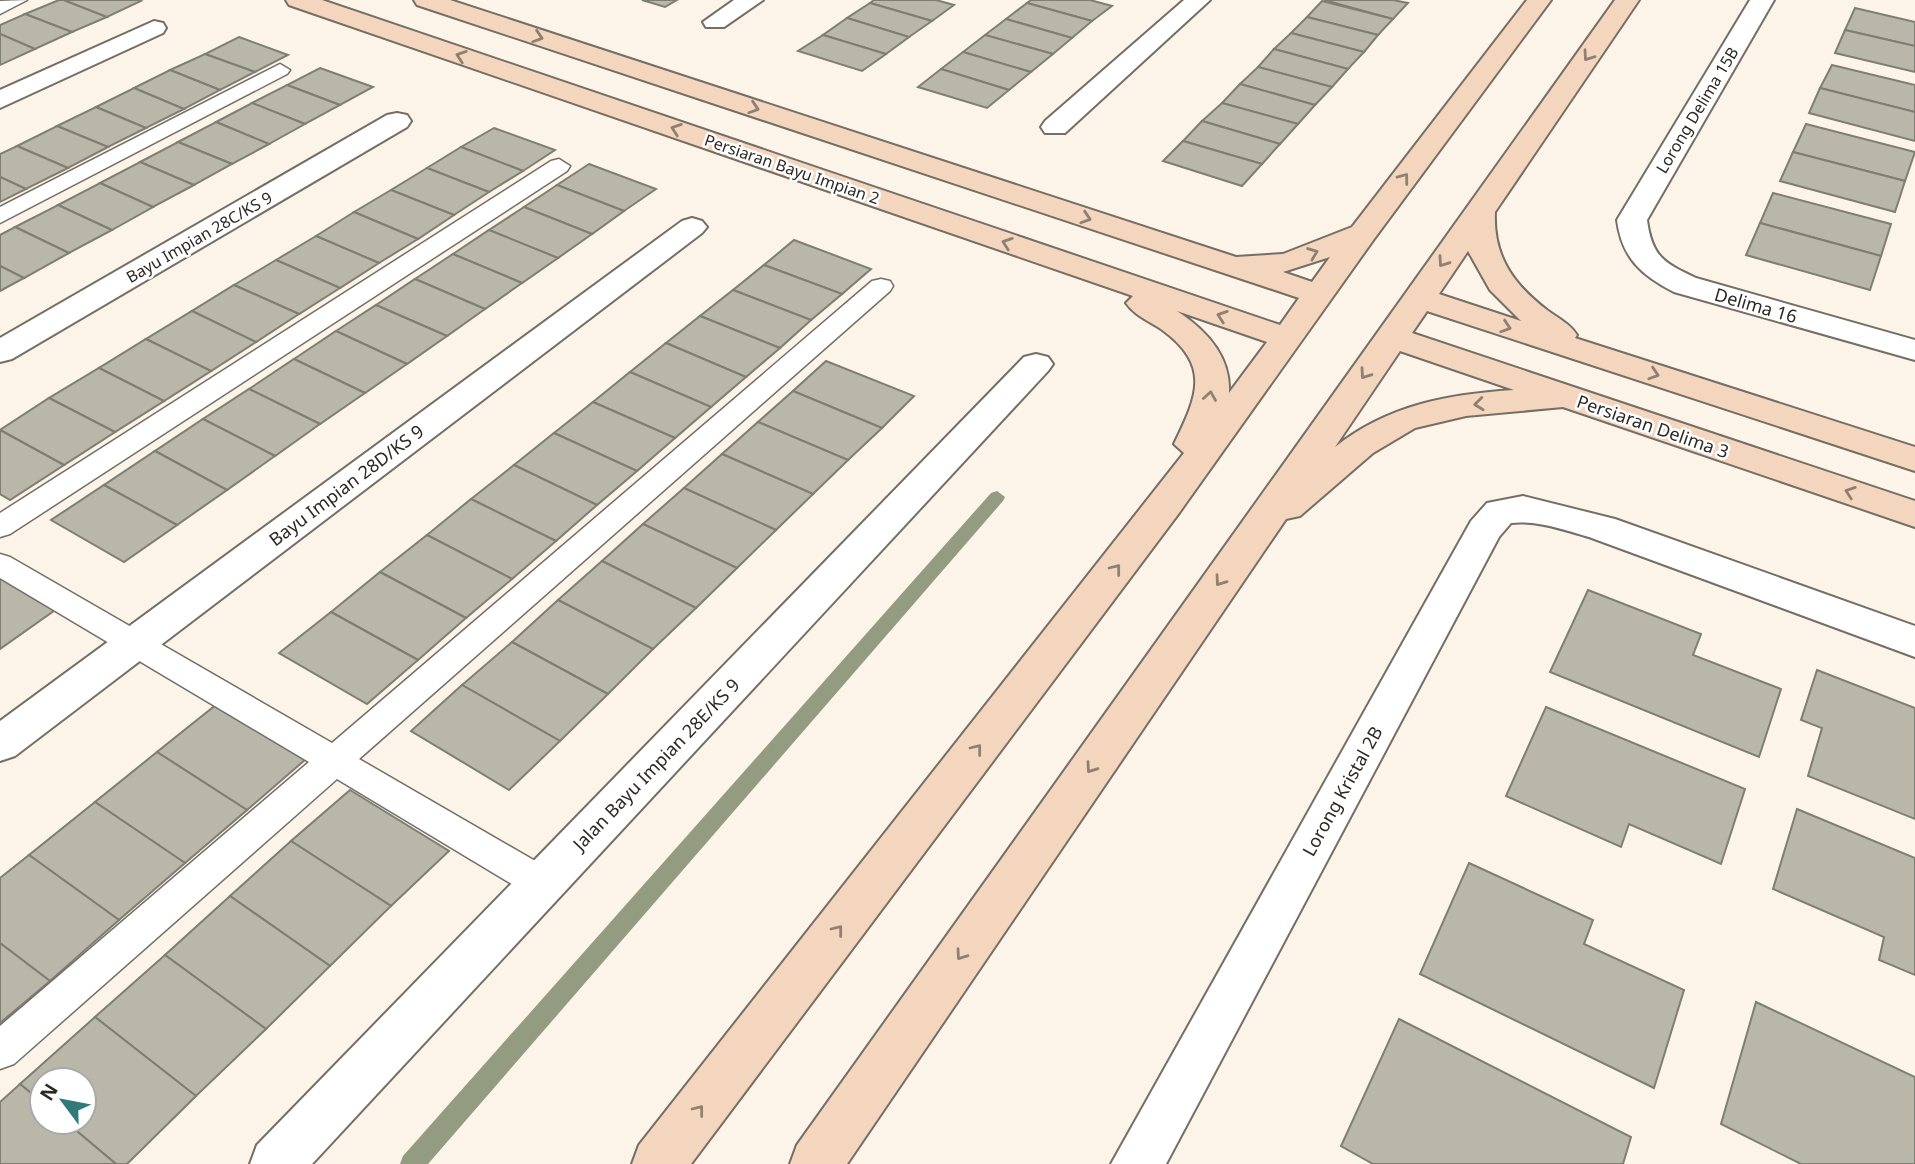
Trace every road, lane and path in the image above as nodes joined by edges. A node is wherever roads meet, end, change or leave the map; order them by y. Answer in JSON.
{"nodes":[{"id":1,"x":18,"y":0,"type":"edge"},
{"id":2,"x":298,"y":0,"type":"edge"},
{"id":3,"x":426,"y":0,"type":"edge"},
{"id":4,"x":751,"y":0,"type":"edge"},
{"id":5,"x":1198,"y":0,"type":"edge"},
{"id":6,"x":1539,"y":0,"type":"edge"},
{"id":7,"x":1627,"y":0,"type":"edge"},
{"id":8,"x":1762,"y":0,"type":"edge"},
{"id":9,"x":0,"y":8,"type":"edge"},
{"id":10,"x":715,"y":22,"type":"dead end"},
{"id":11,"x":155,"y":28,"type":"dead end"},
{"id":12,"x":280,"y":70,"type":"dead end"},
{"id":13,"x":0,"y":100,"type":"edge"},
{"id":14,"x":397,"y":121,"type":"dead end"},
{"id":15,"x":1055,"y":127,"type":"dead end"},
{"id":16,"x":559,"y":166,"type":"dead end"},
{"id":17,"x":1480,"y":209,"type":"junction"},
{"id":18,"x":0,"y":216,"type":"edge"},
{"id":19,"x":1632,"y":220,"type":"joint"},
{"id":20,"x":692,"y":227,"type":"dead end"},
{"id":21,"x":1363,"y":233,"type":"junction"},
{"id":22,"x":1222,"y":263,"type":"junction"},
{"id":23,"x":1091,"y":271,"type":"junction"},
{"id":24,"x":881,"y":286,"type":"dead end"},
{"id":25,"x":1318,"y":294,"type":"junction"},
{"id":26,"x":1418,"y":298,"type":"junction"},
{"id":27,"x":1391,"y":337,"type":"junction"},
{"id":28,"x":1287,"y":338,"type":"junction"},
{"id":29,"x":1915,"y":350,"type":"edge"},
{"id":30,"x":0,"y":352,"type":"edge"},
{"id":31,"x":1589,"y":353,"type":"junction"},
{"id":32,"x":1036,"y":364,"type":"dead end"},
{"id":33,"x":1572,"y":398,"type":"junction"},
{"id":34,"x":1915,"y":459,"type":"edge"},
{"id":35,"x":1166,"y":504,"type":"junction"},
{"id":36,"x":1915,"y":514,"type":"edge"},
{"id":37,"x":0,"y":527,"type":"edge"},
{"id":38,"x":1251,"y":537,"type":"junction"},
{"id":39,"x":0,"y":564,"type":"edge"},
{"id":40,"x":1915,"y":642,"type":"edge"},
{"id":41,"x":133,"y":645,"type":"junction"},
{"id":42,"x":0,"y":744,"type":"edge"},
{"id":43,"x":333,"y":762,"type":"junction"},
{"id":44,"x":543,"y":884,"type":"junction"},
{"id":45,"x":0,"y":1051,"type":"edge"},
{"id":46,"x":276,"y":1164,"type":"edge"},
{"id":47,"x":658,"y":1164,"type":"edge"},
{"id":48,"x":816,"y":1164,"type":"edge"},
{"id":49,"x":1137,"y":1164,"type":"edge"}],
"edges":[{"from":1,"to":9,"type":"lane"},
{"from":23,"to":2,"type":"street","name":"Persiaran Bayu Impian 2","one_way":true},
{"from":3,"to":22,"type":"street","one_way":true},
{"from":4,"to":10,"type":"street"},
{"from":5,"to":15,"type":"street"},
{"from":21,"to":6,"type":"street","one_way":true},
{"from":7,"to":17,"type":"street","one_way":true},
{"from":8,"to":19,"type":"street","name":"Lorong Delima 15B"},
{"from":11,"to":13,"type":"street"},
{"from":12,"to":18,"type":"lane"},
{"from":14,"to":30,"type":"street","name":"Bayu Impian 28C/KS 9"},
{"from":16,"to":37,"type":"lane"},
{"from":17,"to":26,"type":"street","one_way":true},
{"from":17,"to":31,"type":"street"},
{"from":19,"to":29,"type":"street","name":"Delima 16"},
{"from":20,"to":41,"type":"street","name":"Bayu Impian 28D/KS 9"},
{"from":22,"to":21,"type":"street","one_way":true},
{"from":21,"to":25,"type":"street"},
{"from":22,"to":25,"type":"street"},
{"from":28,"to":23,"type":"street","name":"Persiaran Bayu Impian 2","one_way":true},
{"from":35,"to":23,"type":"street","one_way":true},
{"from":24,"to":43,"type":"lane"},
{"from":25,"to":28,"type":"street"},
{"from":26,"to":27,"type":"street"},
{"from":26,"to":31,"type":"street","one_way":true},
{"from":27,"to":33,"type":"street","name":"Persiaran Delima 3"},
{"from":27,"to":38,"type":"street","one_way":true},
{"from":28,"to":35,"type":"street"},
{"from":31,"to":34,"type":"street","one_way":true},
{"from":32,"to":44,"type":"street","name":"Jalan Bayu Impian 28E/KS 9"},
{"from":36,"to":33,"type":"street","name":"Persiaran Delima 3","one_way":true},
{"from":33,"to":38,"type":"street","one_way":true},
{"from":47,"to":35,"type":"street","one_way":true},
{"from":38,"to":48,"type":"street","one_way":true},
{"from":39,"to":41,"type":"lane"},
{"from":40,"to":49,"type":"street","name":"Lorong Kristal 2B"},
{"from":41,"to":42,"type":"street","name":"Bayu Impian 28D/KS 9"},
{"from":41,"to":43,"type":"lane"},
{"from":43,"to":44,"type":"lane"},
{"from":43,"to":45,"type":"lane"},
{"from":44,"to":46,"type":"street","name":"Jalan Bayu Impian 28E/KS 9"}]}
